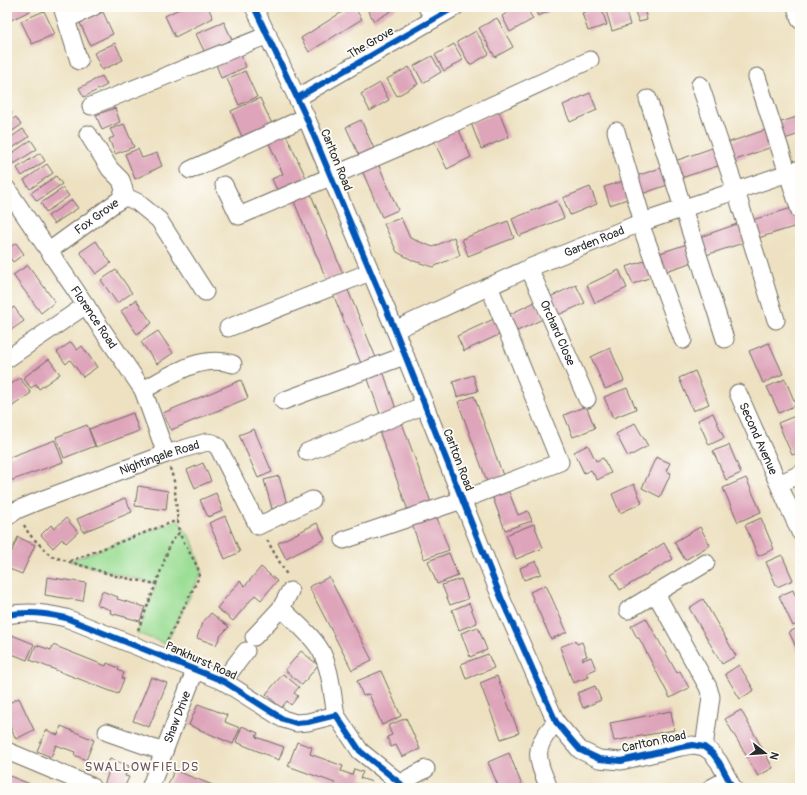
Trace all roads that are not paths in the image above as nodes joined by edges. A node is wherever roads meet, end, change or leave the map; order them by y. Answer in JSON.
{"nodes":[{"id":1,"x":93,"y":7,"type":"edge"},
{"id":2,"x":254,"y":7,"type":"edge"},
{"id":3,"x":455,"y":7,"type":"edge"},
{"id":4,"x":796,"y":7,"type":"edge"},
{"id":5,"x":65,"y":13,"type":"edge"},
{"id":6,"x":431,"y":13,"type":"edge"},
{"id":7,"x":800,"y":20,"type":"edge"},
{"id":8,"x":268,"y":35,"type":"junction"},
{"id":9,"x":590,"y":60,"type":"dead end"},
{"id":10,"x":79,"y":61,"type":"dead end"},
{"id":11,"x":757,"y":77,"type":"dead end"},
{"id":12,"x":700,"y":85,"type":"dead end"},
{"id":13,"x":297,"y":98,"type":"junction"},
{"id":14,"x":648,"y":99,"type":"dead end"},
{"id":15,"x":91,"y":106,"type":"dead end"},
{"id":16,"x":306,"y":117,"type":"junction"},
{"id":17,"x":616,"y":131,"type":"dead end"},
{"id":18,"x":88,"y":134,"type":"dead end"},
{"id":19,"x":190,"y":170,"type":"dead end"},
{"id":20,"x":794,"y":171,"type":"edge"},
{"id":21,"x":331,"y":178,"type":"junction"},
{"id":22,"x":224,"y":185,"type":"dead end"},
{"id":23,"x":7,"y":189,"type":"edge"},
{"id":24,"x":736,"y":191,"type":"junction"},
{"id":25,"x":122,"y":195,"type":"junction"},
{"id":26,"x":682,"y":210,"type":"junction"},
{"id":27,"x":800,"y":211,"type":"edge"},
{"id":28,"x":642,"y":222,"type":"junction"},
{"id":29,"x":49,"y":251,"type":"junction"},
{"id":30,"x":529,"y":268,"type":"junction"},
{"id":31,"x":370,"y":272,"type":"junction"},
{"id":32,"x":489,"y":286,"type":"junction"},
{"id":33,"x":206,"y":292,"type":"dead end"},
{"id":34,"x":86,"y":305,"type":"junction"},
{"id":35,"x":776,"y":320,"type":"dead end"},
{"id":36,"x":228,"y":328,"type":"dead end"},
{"id":37,"x":395,"y":330,"type":"junction"},
{"id":38,"x":725,"y":339,"type":"dead end"},
{"id":39,"x":683,"y":340,"type":"dead end"},
{"id":40,"x":404,"y":356,"type":"junction"},
{"id":41,"x":7,"y":359,"type":"edge"},
{"id":42,"x":233,"y":364,"type":"dead end"},
{"id":43,"x":143,"y":390,"type":"junction"},
{"id":44,"x":738,"y":394,"type":"dead end"},
{"id":45,"x":587,"y":399,"type":"dead end"},
{"id":46,"x":283,"y":401,"type":"dead end"},
{"id":47,"x":425,"y":405,"type":"junction"},
{"id":48,"x":308,"y":452,"type":"dead end"},
{"id":49,"x":166,"y":454,"type":"junction"},
{"id":50,"x":800,"y":474,"type":"edge"},
{"id":51,"x":779,"y":484,"type":"junction"},
{"id":52,"x":312,"y":500,"type":"dead end"},
{"id":53,"x":462,"y":500,"type":"junction"},
{"id":54,"x":12,"y":513,"type":"edge"},
{"id":55,"x":800,"y":532,"type":"edge"},
{"id":56,"x":344,"y":540,"type":"dead end"},
{"id":57,"x":706,"y":563,"type":"dead end"},
{"id":58,"x":290,"y":591,"type":"road end"},
{"id":59,"x":656,"y":594,"type":"junction"},
{"id":60,"x":281,"y":608,"type":"junction"},
{"id":61,"x":628,"y":610,"type":"dead end"},
{"id":62,"x":7,"y":615,"type":"edge"},
{"id":63,"x":196,"y":668,"type":"junction"},
{"id":64,"x":224,"y":681,"type":"junction"},
{"id":65,"x":336,"y":715,"type":"junction"},
{"id":66,"x":556,"y":722,"type":"junction"},
{"id":67,"x":107,"y":732,"type":"dead end"},
{"id":68,"x":704,"y":747,"type":"junction"},
{"id":69,"x":7,"y":751,"type":"edge"},
{"id":70,"x":164,"y":752,"type":"junction"},
{"id":71,"x":426,"y":769,"type":"dead end"},
{"id":72,"x":731,"y":783,"type":"edge"},
{"id":73,"x":91,"y":786,"type":"dead end"},
{"id":74,"x":399,"y":786,"type":"edge"},
{"id":75,"x":150,"y":788,"type":"edge"},
{"id":76,"x":549,"y":788,"type":"edge"},
{"id":77,"x":712,"y":788,"type":"edge"}],
"edges":[{"from":1,"to":5,"type":"street"},
{"from":2,"to":8,"type":"street","name":"Carlton Road"},
{"from":3,"to":6,"type":"street","name":"The Grove"},
{"from":4,"to":7,"type":"street"},
{"from":5,"to":10,"type":"street"},
{"from":6,"to":13,"type":"street","name":"The Grove"},
{"from":8,"to":13,"type":"street","name":"Carlton Road"},
{"from":8,"to":15,"type":"street"},
{"from":9,"to":21,"type":"street"},
{"from":11,"to":20,"type":"street"},
{"from":12,"to":24,"type":"street"},
{"from":13,"to":16,"type":"street","name":"Carlton Road"},
{"from":14,"to":26,"type":"street"},
{"from":16,"to":19,"type":"street"},
{"from":16,"to":21,"type":"street","name":"Carlton Road"},
{"from":17,"to":28,"type":"street"},
{"from":18,"to":25,"type":"street","name":"Fox Grove"},
{"from":20,"to":24,"type":"street","name":"Garden Road"},
{"from":20,"to":27,"type":"street"},
{"from":21,"to":22,"type":"street"},
{"from":21,"to":31,"type":"street","name":"Carlton Road"},
{"from":23,"to":29,"type":"street","name":"Florence Road"},
{"from":24,"to":26,"type":"street","name":"Garden Road"},
{"from":24,"to":35,"type":"street"},
{"from":25,"to":29,"type":"street","name":"Fox Grove"},
{"from":25,"to":33,"type":"street"},
{"from":26,"to":28,"type":"street","name":"Garden Road"},
{"from":26,"to":38,"type":"street"},
{"from":28,"to":30,"type":"street","name":"Garden Road"},
{"from":28,"to":39,"type":"street"},
{"from":29,"to":34,"type":"street","name":"Florence Road"},
{"from":30,"to":32,"type":"street","name":"Garden Road"},
{"from":30,"to":45,"type":"street","name":"Orchard Close"},
{"from":31,"to":36,"type":"street"},
{"from":31,"to":37,"type":"street","name":"Carlton Road"},
{"from":32,"to":37,"type":"street","name":"Garden Road"},
{"from":32,"to":53,"type":"street"},
{"from":34,"to":41,"type":"street"},
{"from":34,"to":43,"type":"street","name":"Florence Road"},
{"from":37,"to":40,"type":"street","name":"Carlton Road"},
{"from":40,"to":46,"type":"street"},
{"from":40,"to":47,"type":"street","name":"Carlton Road"},
{"from":42,"to":43,"type":"street"},
{"from":43,"to":49,"type":"street","name":"Florence Road"},
{"from":44,"to":51,"type":"street","name":"Second Avenue"},
{"from":47,"to":48,"type":"street"},
{"from":47,"to":53,"type":"street","name":"Carlton Road"},
{"from":49,"to":52,"type":"street","name":"Nightingale Road"},
{"from":49,"to":54,"type":"street","name":"Nightingale Road"},
{"from":50,"to":51,"type":"street","name":"Second Avenue"},
{"from":51,"to":55,"type":"street","name":"Second Avenue"},
{"from":53,"to":56,"type":"street"},
{"from":53,"to":66,"type":"street","name":"Carlton Road"},
{"from":57,"to":59,"type":"street"},
{"from":58,"to":60,"type":"street"},
{"from":59,"to":61,"type":"street"},
{"from":59,"to":68,"type":"street","name":"Carlton Road"},
{"from":60,"to":64,"type":"street"},
{"from":60,"to":65,"type":"street"},
{"from":62,"to":63,"type":"street","name":"Pankhurst Road"},
{"from":63,"to":64,"type":"street","name":"Pankhurst Road"},
{"from":63,"to":70,"type":"street","name":"Shaw Drive"},
{"from":64,"to":65,"type":"street","name":"Pankhurst Road"},
{"from":65,"to":74,"type":"street"},
{"from":66,"to":68,"type":"street","name":"Carlton Road"},
{"from":66,"to":76,"type":"street"},
{"from":67,"to":70,"type":"street"},
{"from":68,"to":72,"type":"street","name":"Carlton Road"},
{"from":69,"to":73,"type":"street"},
{"from":70,"to":75,"type":"street","name":"Shaw Drive"},
{"from":71,"to":74,"type":"street"},
{"from":72,"to":77,"type":"street"}]}
